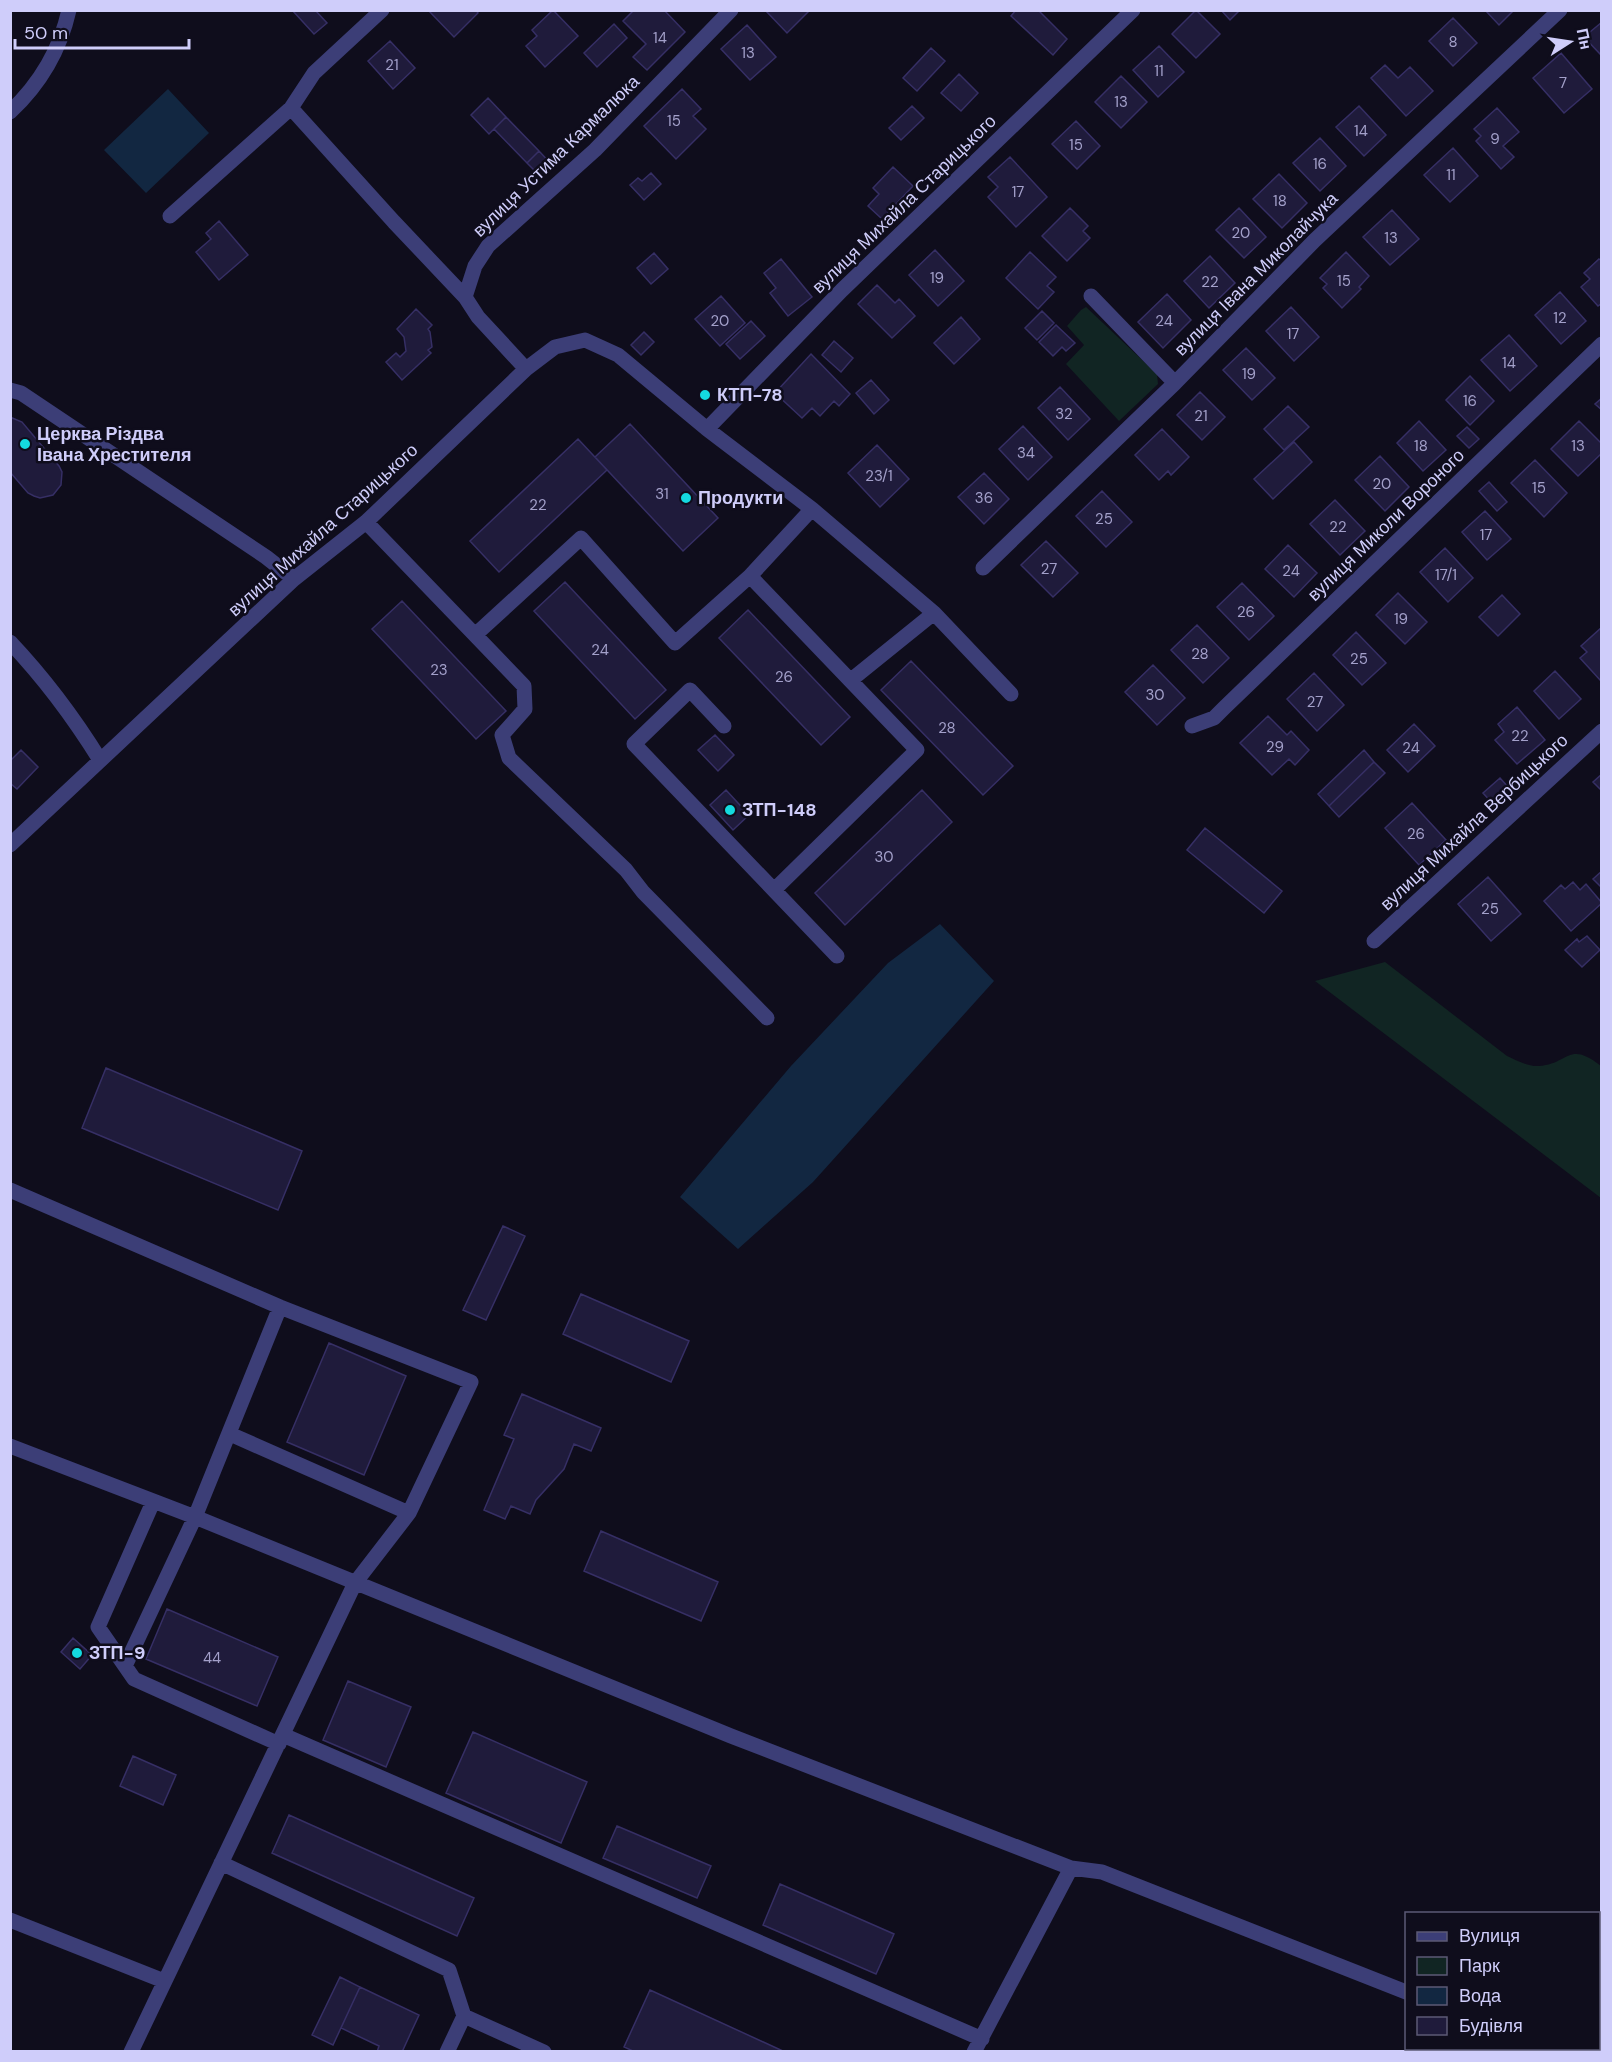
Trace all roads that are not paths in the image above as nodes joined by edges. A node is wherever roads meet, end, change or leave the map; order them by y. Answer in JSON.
{"nodes":[{"id":1,"x":69,"y":10,"type":"edge"},
{"id":2,"x":382,"y":10,"type":"edge"},
{"id":3,"x":731,"y":10,"type":"edge"},
{"id":4,"x":1133,"y":10,"type":"edge"},
{"id":5,"x":1560,"y":10,"type":"edge"},
{"id":6,"x":291,"y":108,"type":"junction"},
{"id":7,"x":10,"y":112,"type":"edge"},
{"id":8,"x":170,"y":216,"type":"dead end"},
{"id":9,"x":1091,"y":296,"type":"dead end"},
{"id":10,"x":465,"y":297,"type":"junction"},
{"id":11,"x":1602,"y":344,"type":"edge"},
{"id":12,"x":526,"y":369,"type":"junction"},
{"id":13,"x":1176,"y":383,"type":"junction"},
{"id":14,"x":10,"y":390,"type":"edge"},
{"id":15,"x":707,"y":429,"type":"junction"},
{"id":16,"x":812,"y":509,"type":"junction"},
{"id":17,"x":366,"y":522,"type":"junction"},
{"id":18,"x":983,"y":568,"type":"dead end"},
{"id":19,"x":750,"y":576,"type":"junction"},
{"id":20,"x":294,"y":579,"type":"junction"},
{"id":21,"x":934,"y":613,"type":"junction"},
{"id":22,"x":475,"y":635,"type":"junction"},
{"id":23,"x":10,"y":642,"type":"edge"},
{"id":24,"x":851,"y":680,"type":"junction"},
{"id":25,"x":1011,"y":694,"type":"dead end"},
{"id":26,"x":724,"y":726,"type":"dead end"},
{"id":27,"x":1192,"y":726,"type":"dead end"},
{"id":28,"x":1602,"y":731,"type":"edge"},
{"id":29,"x":100,"y":760,"type":"junction"},
{"id":30,"x":10,"y":845,"type":"edge"},
{"id":31,"x":774,"y":890,"type":"junction"},
{"id":32,"x":1374,"y":941,"type":"dead end"},
{"id":33,"x":837,"y":956,"type":"dead end"},
{"id":34,"x":767,"y":1018,"type":"dead end"},
{"id":35,"x":10,"y":1190,"type":"edge"},
{"id":36,"x":280,"y":1307,"type":"junction"},
{"id":37,"x":230,"y":1434,"type":"junction"},
{"id":38,"x":10,"y":1446,"type":"edge"},
{"id":39,"x":153,"y":1502,"type":"junction"},
{"id":40,"x":409,"y":1513,"type":"junction"},
{"id":41,"x":195,"y":1517,"type":"junction"},
{"id":42,"x":355,"y":1583,"type":"junction"},
{"id":43,"x":125,"y":1666,"type":"junction"},
{"id":44,"x":281,"y":1739,"type":"junction"},
{"id":45,"x":221,"y":1863,"type":"junction"},
{"id":46,"x":1071,"y":1868,"type":"junction"},
{"id":47,"x":10,"y":1920,"type":"edge"},
{"id":48,"x":164,"y":1981,"type":"junction"},
{"id":49,"x":1405,"y":1991,"type":"edge"},
{"id":50,"x":464,"y":2016,"type":"junction"},
{"id":51,"x":978,"y":2045,"type":"edge"},
{"id":52,"x":131,"y":2052,"type":"edge"},
{"id":53,"x":447,"y":2052,"type":"edge"},
{"id":54,"x":544,"y":2052,"type":"edge"}],
"edges":[{"from":1,"to":7,"type":"street"},
{"from":2,"to":6,"type":"street"},
{"from":3,"to":10,"type":"street","name":"вулиця Устима Кармалюка"},
{"from":4,"to":15,"type":"street","name":"вулиця Михайла Старицького"},
{"from":5,"to":13,"type":"street","name":"вулиця Івана Миколайчука"},
{"from":6,"to":8,"type":"street"},
{"from":6,"to":10,"type":"street"},
{"from":9,"to":13,"type":"street"},
{"from":10,"to":12,"type":"street"},
{"from":11,"to":27,"type":"street","name":"вулиця Миколи Вороного"},
{"from":12,"to":15,"type":"street","name":"вулиця Михайла Старицького"},
{"from":12,"to":17,"type":"street","name":"вулиця Михайла Старицького"},
{"from":13,"to":18,"type":"street","name":"вулиця Івана Миколайчука"},
{"from":14,"to":20,"type":"street"},
{"from":15,"to":16,"type":"street","name":"вулиця Михайла Старицького"},
{"from":16,"to":19,"type":"street"},
{"from":16,"to":21,"type":"street","name":"вулиця Михайла Старицького"},
{"from":17,"to":20,"type":"street","name":"вулиця Михайла Старицького"},
{"from":17,"to":22,"type":"street"},
{"from":19,"to":22,"type":"street"},
{"from":19,"to":24,"type":"street"},
{"from":20,"to":29,"type":"street","name":"вулиця Михайла Старицького"},
{"from":21,"to":24,"type":"street"},
{"from":21,"to":25,"type":"street","name":"вулиця Михайла Старицького"},
{"from":22,"to":34,"type":"street"},
{"from":23,"to":29,"type":"street"},
{"from":24,"to":31,"type":"street"},
{"from":26,"to":31,"type":"street"},
{"from":28,"to":32,"type":"street","name":"вулиця Михайла Вербицького"},
{"from":29,"to":30,"type":"street","name":"вулиця Михайла Старицького"},
{"from":31,"to":33,"type":"street"},
{"from":35,"to":36,"type":"street"},
{"from":36,"to":37,"type":"street"},
{"from":36,"to":40,"type":"street"},
{"from":37,"to":40,"type":"street"},
{"from":37,"to":41,"type":"street"},
{"from":38,"to":39,"type":"street"},
{"from":39,"to":41,"type":"street"},
{"from":39,"to":43,"type":"street"},
{"from":40,"to":42,"type":"street"},
{"from":41,"to":42,"type":"street"},
{"from":41,"to":43,"type":"street"},
{"from":42,"to":44,"type":"street"},
{"from":42,"to":46,"type":"street"},
{"from":43,"to":44,"type":"street"},
{"from":44,"to":45,"type":"street"},
{"from":44,"to":51,"type":"street"},
{"from":45,"to":48,"type":"street"},
{"from":45,"to":50,"type":"street"},
{"from":46,"to":49,"type":"street"},
{"from":46,"to":51,"type":"street"},
{"from":47,"to":48,"type":"street"},
{"from":48,"to":52,"type":"street"},
{"from":50,"to":53,"type":"street"},
{"from":50,"to":54,"type":"street"}]}
